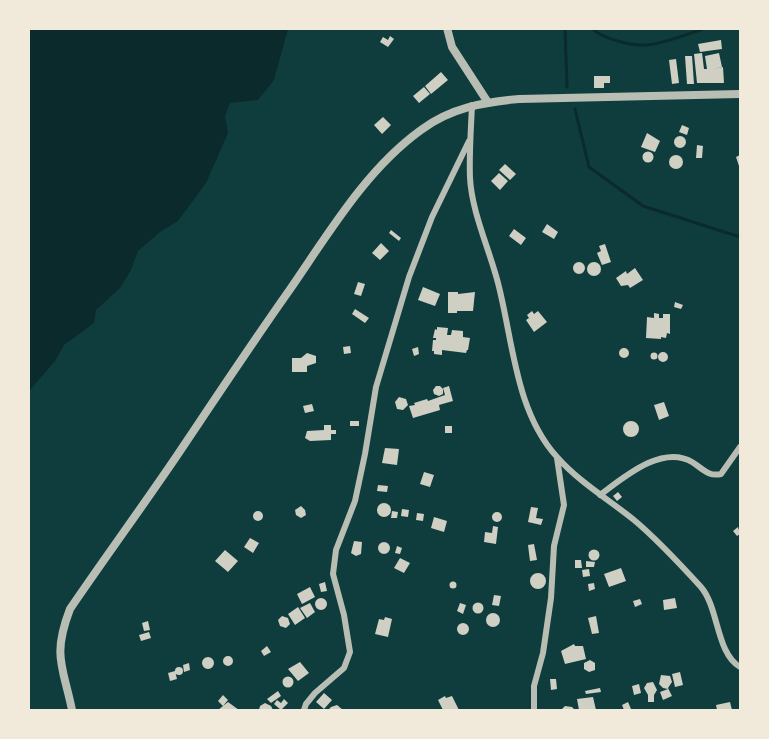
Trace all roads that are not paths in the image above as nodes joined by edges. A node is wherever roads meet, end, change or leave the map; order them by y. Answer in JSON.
{"nodes":[{"id":1,"x":447,"y":28,"type":"edge"},
{"id":2,"x":741,"y":94,"type":"edge"},
{"id":3,"x":487,"y":101,"type":"junction"},
{"id":4,"x":472,"y":105,"type":"junction"},
{"id":5,"x":471,"y":138,"type":"junction"},
{"id":6,"x":741,"y":447,"type":"edge"},
{"id":7,"x":557,"y":457,"type":"junction"},
{"id":8,"x":600,"y":495,"type":"junction"},
{"id":9,"x":741,"y":667,"type":"edge"},
{"id":10,"x":72,"y":711,"type":"edge"},
{"id":11,"x":304,"y":711,"type":"edge"},
{"id":12,"x":534,"y":711,"type":"edge"}],
"edges":[{"from":1,"to":3,"type":"street"},
{"from":2,"to":3,"type":"street"},
{"from":3,"to":4,"type":"street"},
{"from":4,"to":5,"type":"street"},
{"from":4,"to":10,"type":"street"},
{"from":5,"to":7,"type":"street"},
{"from":5,"to":11,"type":"street"},
{"from":6,"to":8,"type":"street"},
{"from":7,"to":8,"type":"street"},
{"from":7,"to":12,"type":"street"},
{"from":8,"to":9,"type":"street"}]}
